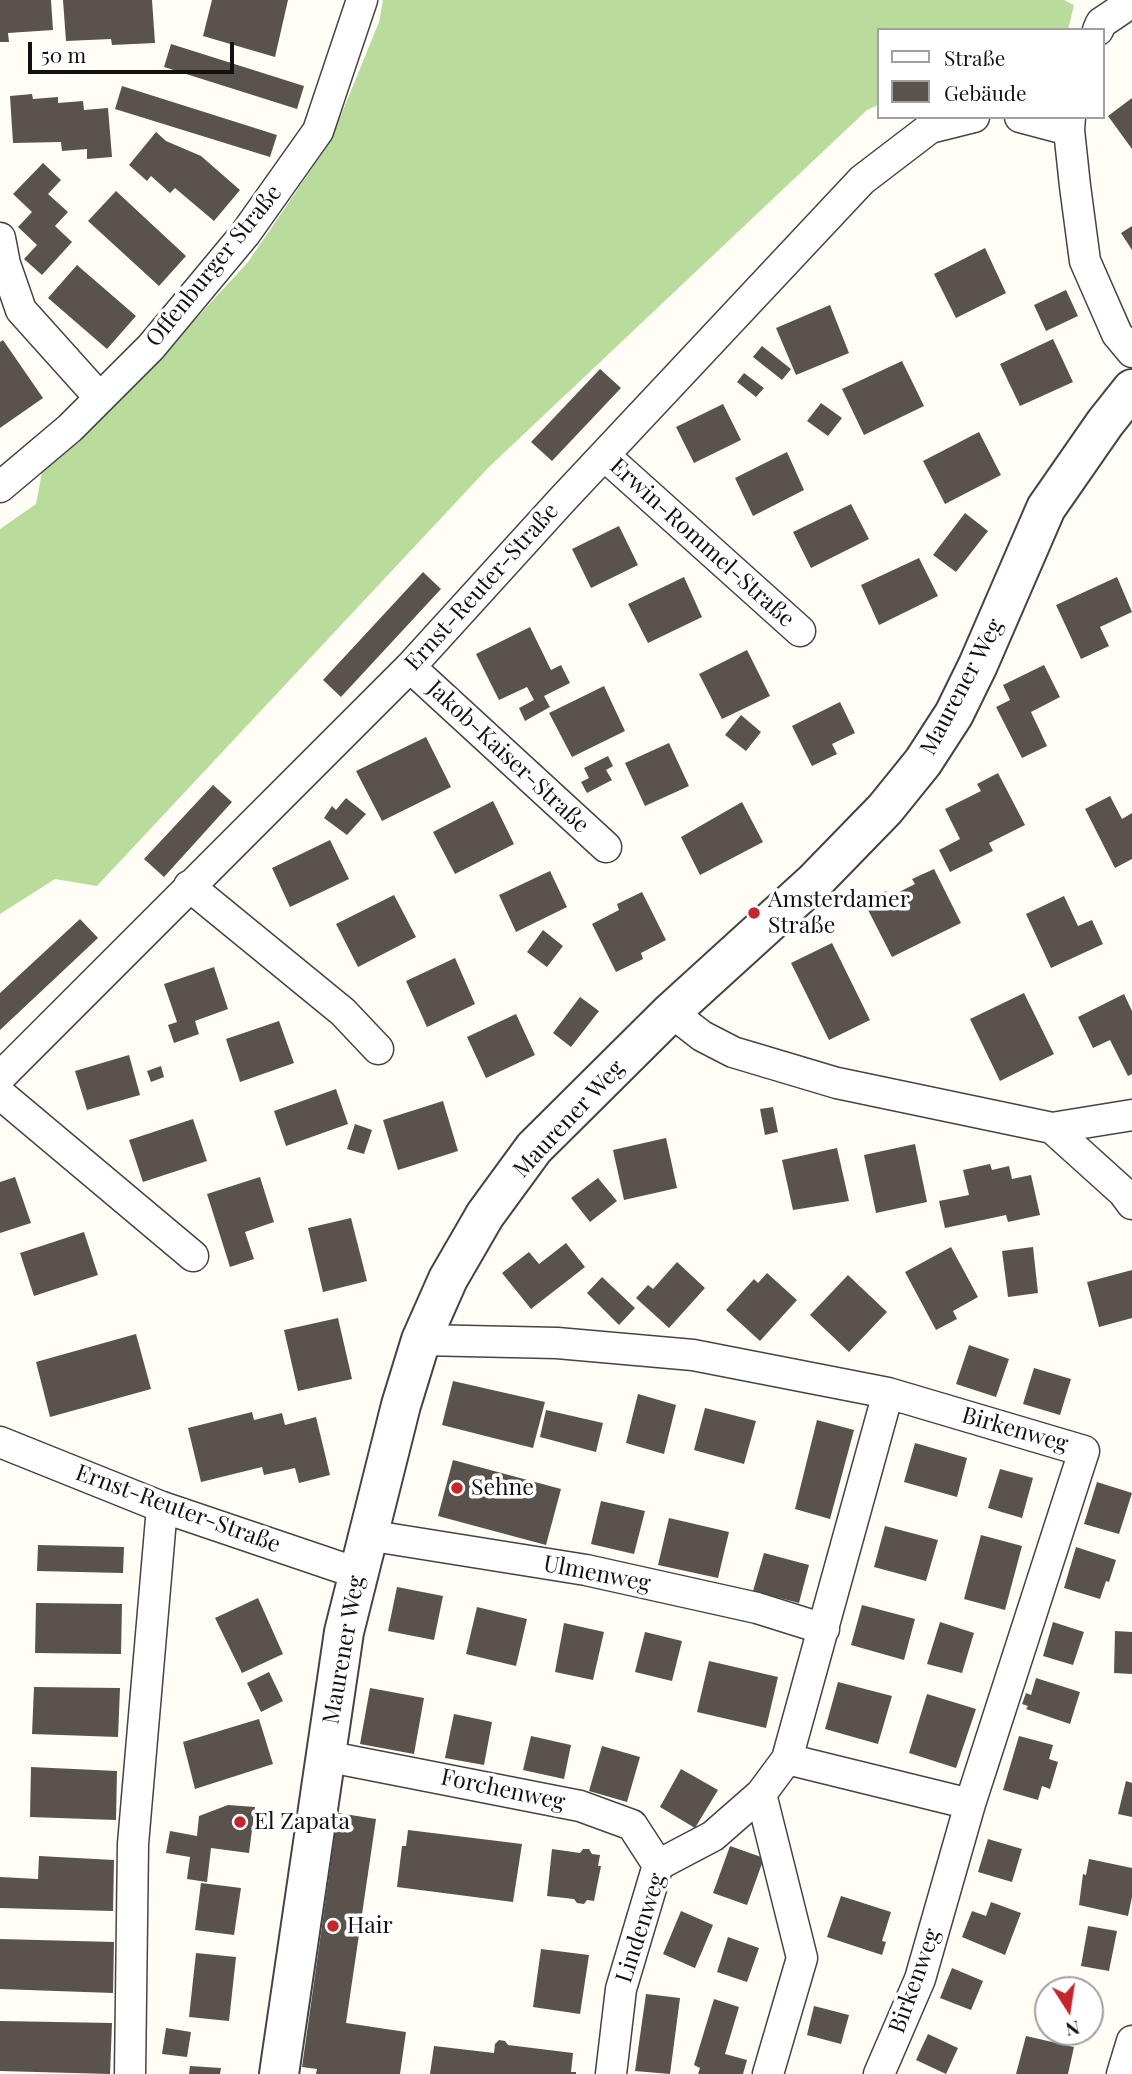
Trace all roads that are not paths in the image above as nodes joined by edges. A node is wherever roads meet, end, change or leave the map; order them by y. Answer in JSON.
{"nodes":[{"id":1,"x":362,"y":0,"type":"edge"},
{"id":2,"x":1132,"y":2,"type":"edge"},
{"id":3,"x":1098,"y":28,"type":"edge"},
{"id":4,"x":966,"y":119,"type":"edge"},
{"id":5,"x":1034,"y":119,"type":"edge"},
{"id":6,"x":1070,"y":124,"type":"edge"},
{"id":7,"x":0,"y":238,"type":"edge"},
{"id":8,"x":1132,"y":352,"type":"edge"},
{"id":9,"x":1132,"y":389,"type":"edge"},
{"id":10,"x":100,"y":398,"type":"junction"},
{"id":11,"x":605,"y":456,"type":"junction"},
{"id":12,"x":0,"y":487,"type":"edge"},
{"id":13,"x":800,"y":631,"type":"dead end"},
{"id":14,"x":410,"y":667,"type":"junction"},
{"id":15,"x":606,"y":847,"type":"dead end"},
{"id":16,"x":189,"y":886,"type":"junction"},
{"id":17,"x":671,"y":1012,"type":"junction"},
{"id":18,"x":378,"y":1049,"type":"dead end"},
{"id":19,"x":0,"y":1077,"type":"edge"},
{"id":20,"x":0,"y":1094,"type":"edge"},
{"id":21,"x":1132,"y":1115,"type":"edge"},
{"id":22,"x":1052,"y":1128,"type":"junction"},
{"id":23,"x":1132,"y":1204,"type":"edge"},
{"id":24,"x":193,"y":1256,"type":"dead end"},
{"id":25,"x":421,"y":1340,"type":"junction"},
{"id":26,"x":888,"y":1393,"type":"junction"},
{"id":27,"x":0,"y":1442,"type":"edge"},
{"id":28,"x":162,"y":1507,"type":"junction"},
{"id":29,"x":367,"y":1535,"type":"junction"},
{"id":30,"x":357,"y":1573,"type":"junction"},
{"id":31,"x":824,"y":1629,"type":"junction"},
{"id":32,"x":325,"y":1756,"type":"junction"},
{"id":33,"x":788,"y":1759,"type":"junction"},
{"id":34,"x":761,"y":1794,"type":"junction"},
{"id":35,"x":971,"y":1804,"type":"junction"},
{"id":36,"x":658,"y":1866,"type":"junction"},
{"id":37,"x":1132,"y":2040,"type":"edge"},
{"id":38,"x":130,"y":2074,"type":"edge"},
{"id":39,"x":279,"y":2074,"type":"edge"},
{"id":40,"x":611,"y":2074,"type":"edge"},
{"id":41,"x":768,"y":2074,"type":"edge"},
{"id":42,"x":879,"y":2074,"type":"edge"},
{"id":43,"x":1122,"y":2074,"type":"edge"}],
"edges":[{"from":1,"to":10,"type":"street","name":"Offenburger Straße"},
{"from":2,"to":3,"type":"street"},
{"from":4,"to":11,"type":"street","name":"Ernst-Reuter-Straße"},
{"from":5,"to":6,"type":"street"},
{"from":6,"to":8,"type":"street"},
{"from":7,"to":10,"type":"street"},
{"from":9,"to":17,"type":"street","name":"Maurener Weg"},
{"from":10,"to":12,"type":"street","name":"Offenburger Straße"},
{"from":11,"to":13,"type":"street","name":"Erwin-Rommel-Straße"},
{"from":11,"to":14,"type":"street","name":"Ernst-Reuter-Straße"},
{"from":14,"to":15,"type":"street","name":"Jakob-Kaiser-Straße"},
{"from":14,"to":16,"type":"street","name":"Ernst-Reuter-Straße"},
{"from":16,"to":18,"type":"street"},
{"from":16,"to":19,"type":"street","name":"Ernst-Reuter-Straße"},
{"from":17,"to":22,"type":"street"},
{"from":17,"to":25,"type":"street","name":"Maurener Weg"},
{"from":20,"to":24,"type":"street"},
{"from":21,"to":22,"type":"street"},
{"from":22,"to":23,"type":"street"},
{"from":25,"to":26,"type":"street","name":"Birkenweg"},
{"from":25,"to":29,"type":"street","name":"Maurener Weg"},
{"from":26,"to":31,"type":"street","name":"Lindenweg"},
{"from":26,"to":35,"type":"street","name":"Birkenweg"},
{"from":27,"to":28,"type":"street","name":"Ernst-Reuter-Straße"},
{"from":28,"to":30,"type":"street","name":"Ernst-Reuter-Straße"},
{"from":28,"to":38,"type":"street"},
{"from":29,"to":30,"type":"street","name":"Maurener Weg"},
{"from":29,"to":31,"type":"street","name":"Ulmenweg"},
{"from":30,"to":32,"type":"street","name":"Maurener Weg"},
{"from":31,"to":33,"type":"street","name":"Lindenweg"},
{"from":32,"to":36,"type":"street","name":"Forchenweg"},
{"from":32,"to":39,"type":"street","name":"Maurener Weg"},
{"from":33,"to":34,"type":"street","name":"Lindenweg"},
{"from":33,"to":35,"type":"street"},
{"from":34,"to":36,"type":"street","name":"Lindenweg"},
{"from":34,"to":41,"type":"street"},
{"from":35,"to":42,"type":"street","name":"Birkenweg"},
{"from":36,"to":40,"type":"street","name":"Lindenweg"},
{"from":37,"to":43,"type":"street"}]}
